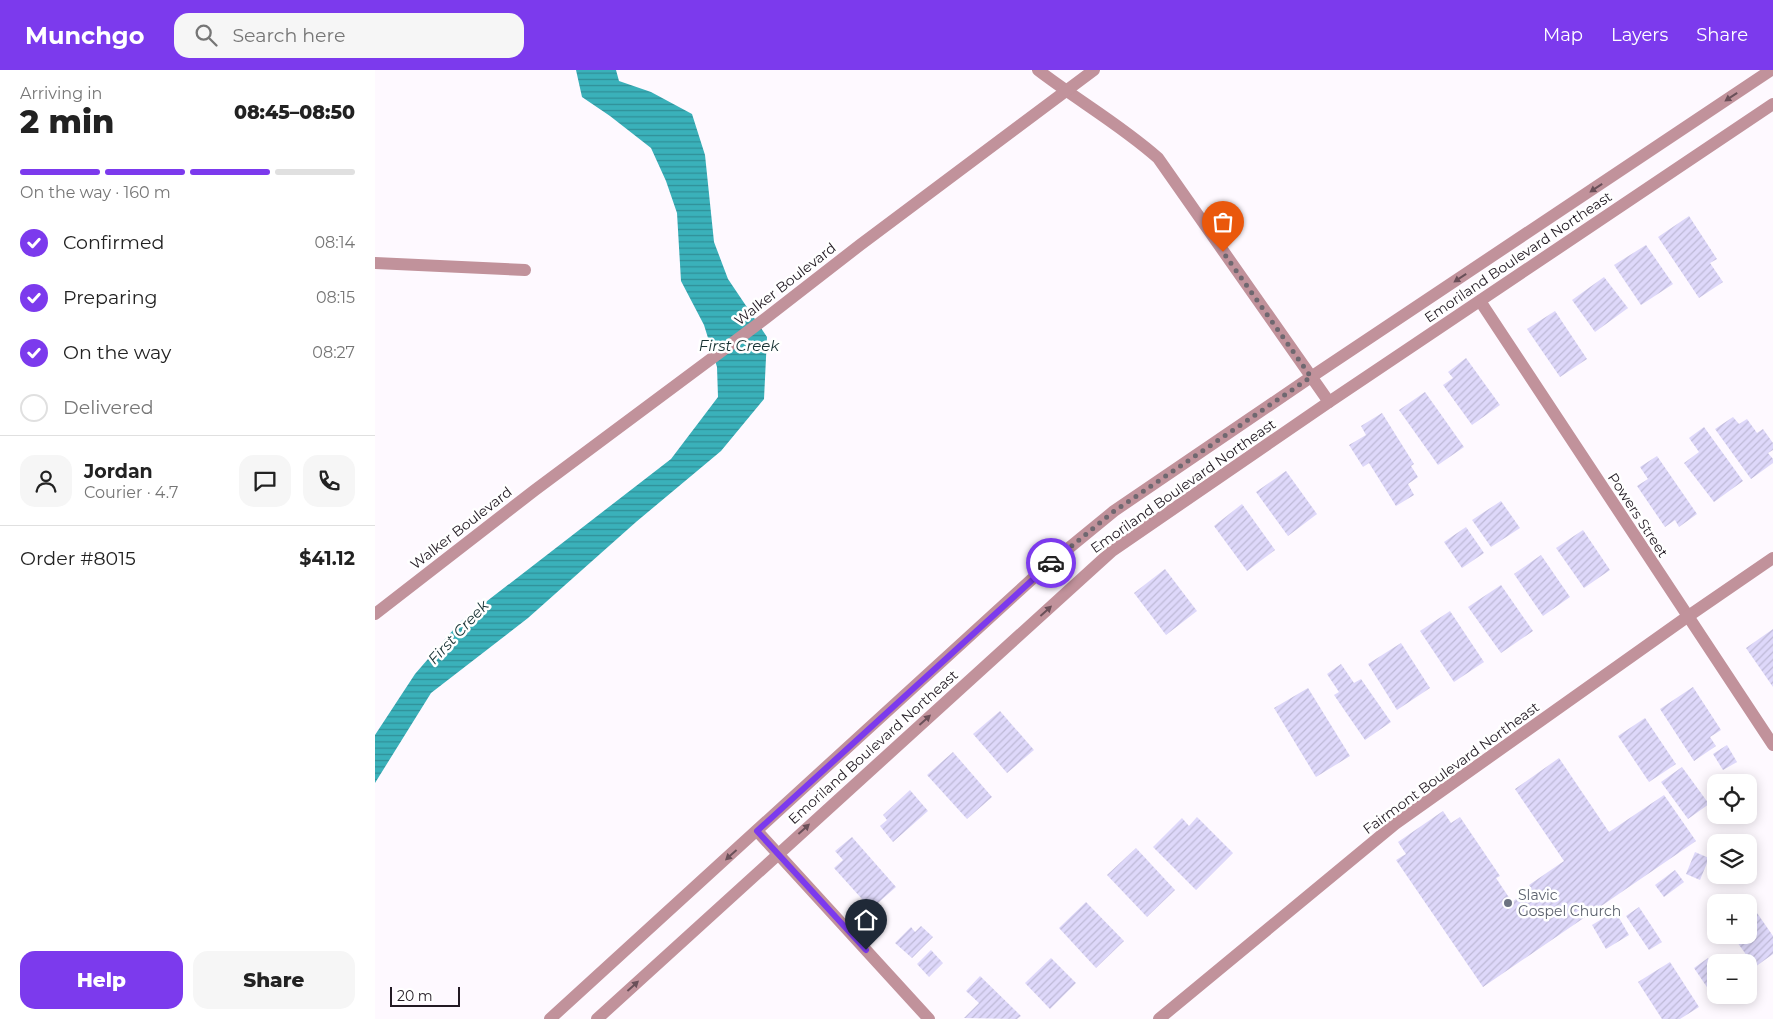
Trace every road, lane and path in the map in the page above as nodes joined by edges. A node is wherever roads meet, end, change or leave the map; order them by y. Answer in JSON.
{"nodes":[{"id":1,"x":1037,"y":70,"type":"edge"},
{"id":2,"x":1094,"y":70,"type":"edge"},
{"id":3,"x":1771,"y":70,"type":"edge"},
{"id":4,"x":1066,"y":92,"type":"junction"},
{"id":5,"x":1773,"y":104,"type":"edge"},
{"id":6,"x":375,"y":263,"type":"edge"},
{"id":7,"x":525,"y":270,"type":"dead end"},
{"id":8,"x":1480,"y":301,"type":"junction"},
{"id":9,"x":1311,"y":377,"type":"junction"},
{"id":10,"x":1329,"y":402,"type":"junction"},
{"id":11,"x":1773,"y":558,"type":"edge"},
{"id":12,"x":375,"y":614,"type":"edge"},
{"id":13,"x":1687,"y":616,"type":"junction"},
{"id":14,"x":1773,"y":745,"type":"edge"},
{"id":15,"x":757,"y":831,"type":"junction"},
{"id":16,"x":779,"y":852,"type":"junction"},
{"id":17,"x":549,"y":1019,"type":"edge"},
{"id":18,"x":597,"y":1019,"type":"edge"},
{"id":19,"x":929,"y":1019,"type":"edge"},
{"id":20,"x":1160,"y":1019,"type":"edge"}],
"edges":[{"from":1,"to":4,"type":"street"},
{"from":2,"to":4,"type":"street","name":"Walker Boulevard"},
{"from":3,"to":9,"type":"street","one_way":true},
{"from":4,"to":9,"type":"street"},
{"from":4,"to":12,"type":"street","name":"Walker Boulevard"},
{"from":5,"to":8,"type":"street","name":"Emoriland Boulevard Northeast"},
{"from":6,"to":7,"type":"street"},
{"from":8,"to":10,"type":"street","name":"Emoriland Boulevard Northeast"},
{"from":8,"to":13,"type":"street","name":"Powers Street"},
{"from":9,"to":10,"type":"street"},
{"from":9,"to":15,"type":"street"},
{"from":16,"to":10,"type":"street","name":"Emoriland Boulevard Northeast","one_way":true},
{"from":11,"to":13,"type":"street","name":"Fairmont Boulevard Northeast"},
{"from":13,"to":14,"type":"street","name":"Powers Street"},
{"from":13,"to":20,"type":"street","name":"Fairmont Boulevard Northeast"},
{"from":15,"to":16,"type":"street"},
{"from":15,"to":17,"type":"street","one_way":true},
{"from":18,"to":16,"type":"street","name":"Emoriland Boulevard Northeast","one_way":true},
{"from":16,"to":19,"type":"street"}]}
